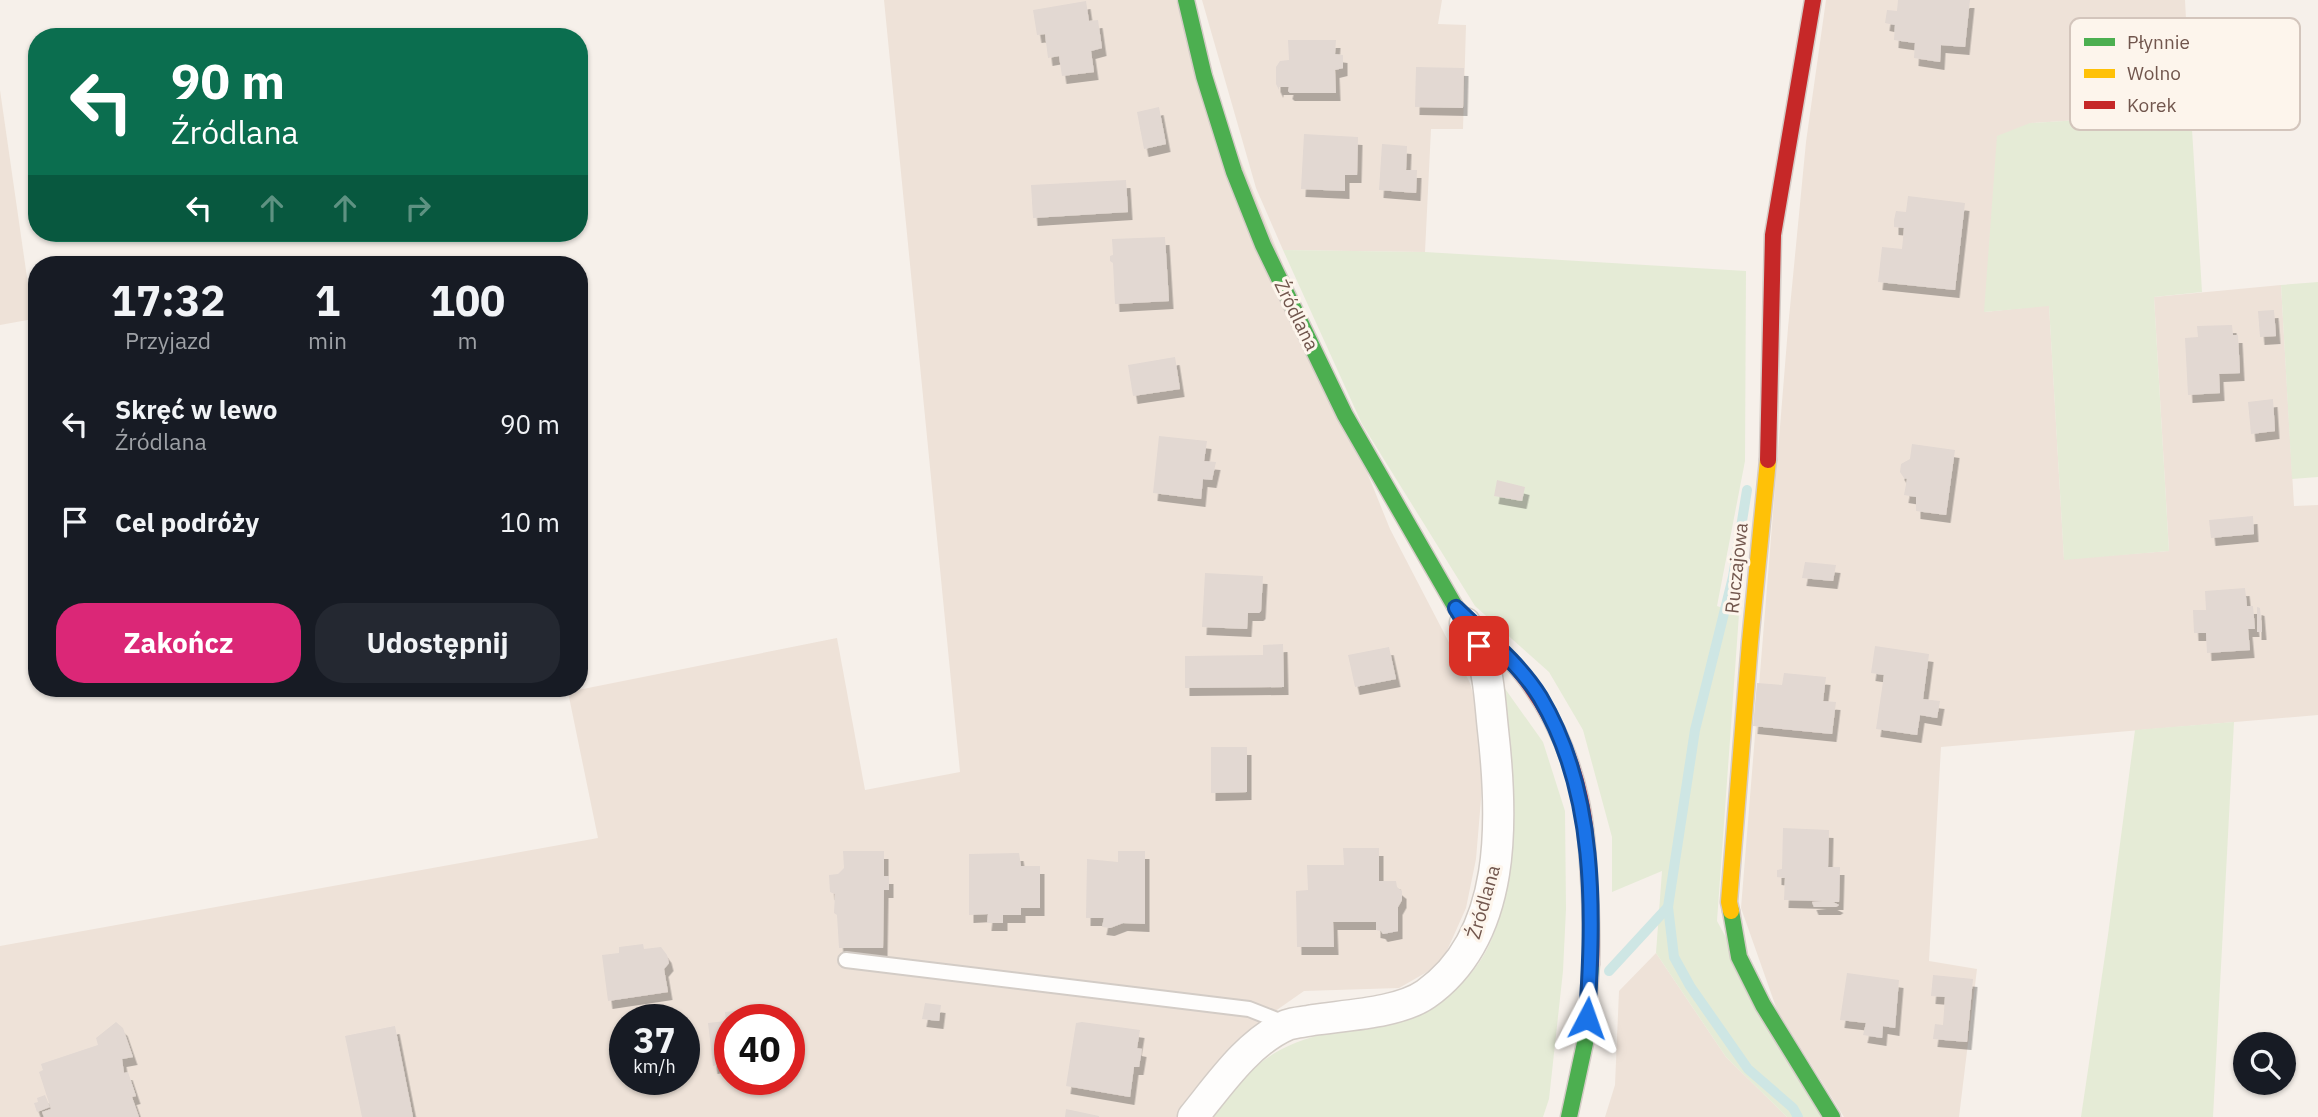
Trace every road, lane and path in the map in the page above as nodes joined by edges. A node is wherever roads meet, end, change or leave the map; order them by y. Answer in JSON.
{"nodes":[{"id":1,"x":1186,"y":0,"type":"edge"},
{"id":2,"x":1814,"y":0,"type":"edge"},
{"id":3,"x":1456,"y":608,"type":"junction"},
{"id":4,"x":846,"y":960,"type":"dead end"},
{"id":5,"x":1288,"y":1024,"type":"junction"},
{"id":6,"x":1193,"y":1117,"type":"edge"},
{"id":7,"x":1569,"y":1117,"type":"edge"},
{"id":8,"x":1832,"y":1117,"type":"edge"}],
"edges":[{"from":1,"to":3,"type":"street","name":"Źródlana"},
{"from":2,"to":8,"type":"street","name":"Ruczajowa"},
{"from":3,"to":5,"type":"street","name":"Źródlana"},
{"from":3,"to":7,"type":"street","name":"Źródlana"},
{"from":4,"to":5,"type":"lane"},
{"from":5,"to":6,"type":"street","name":"Źródlana"}]}
